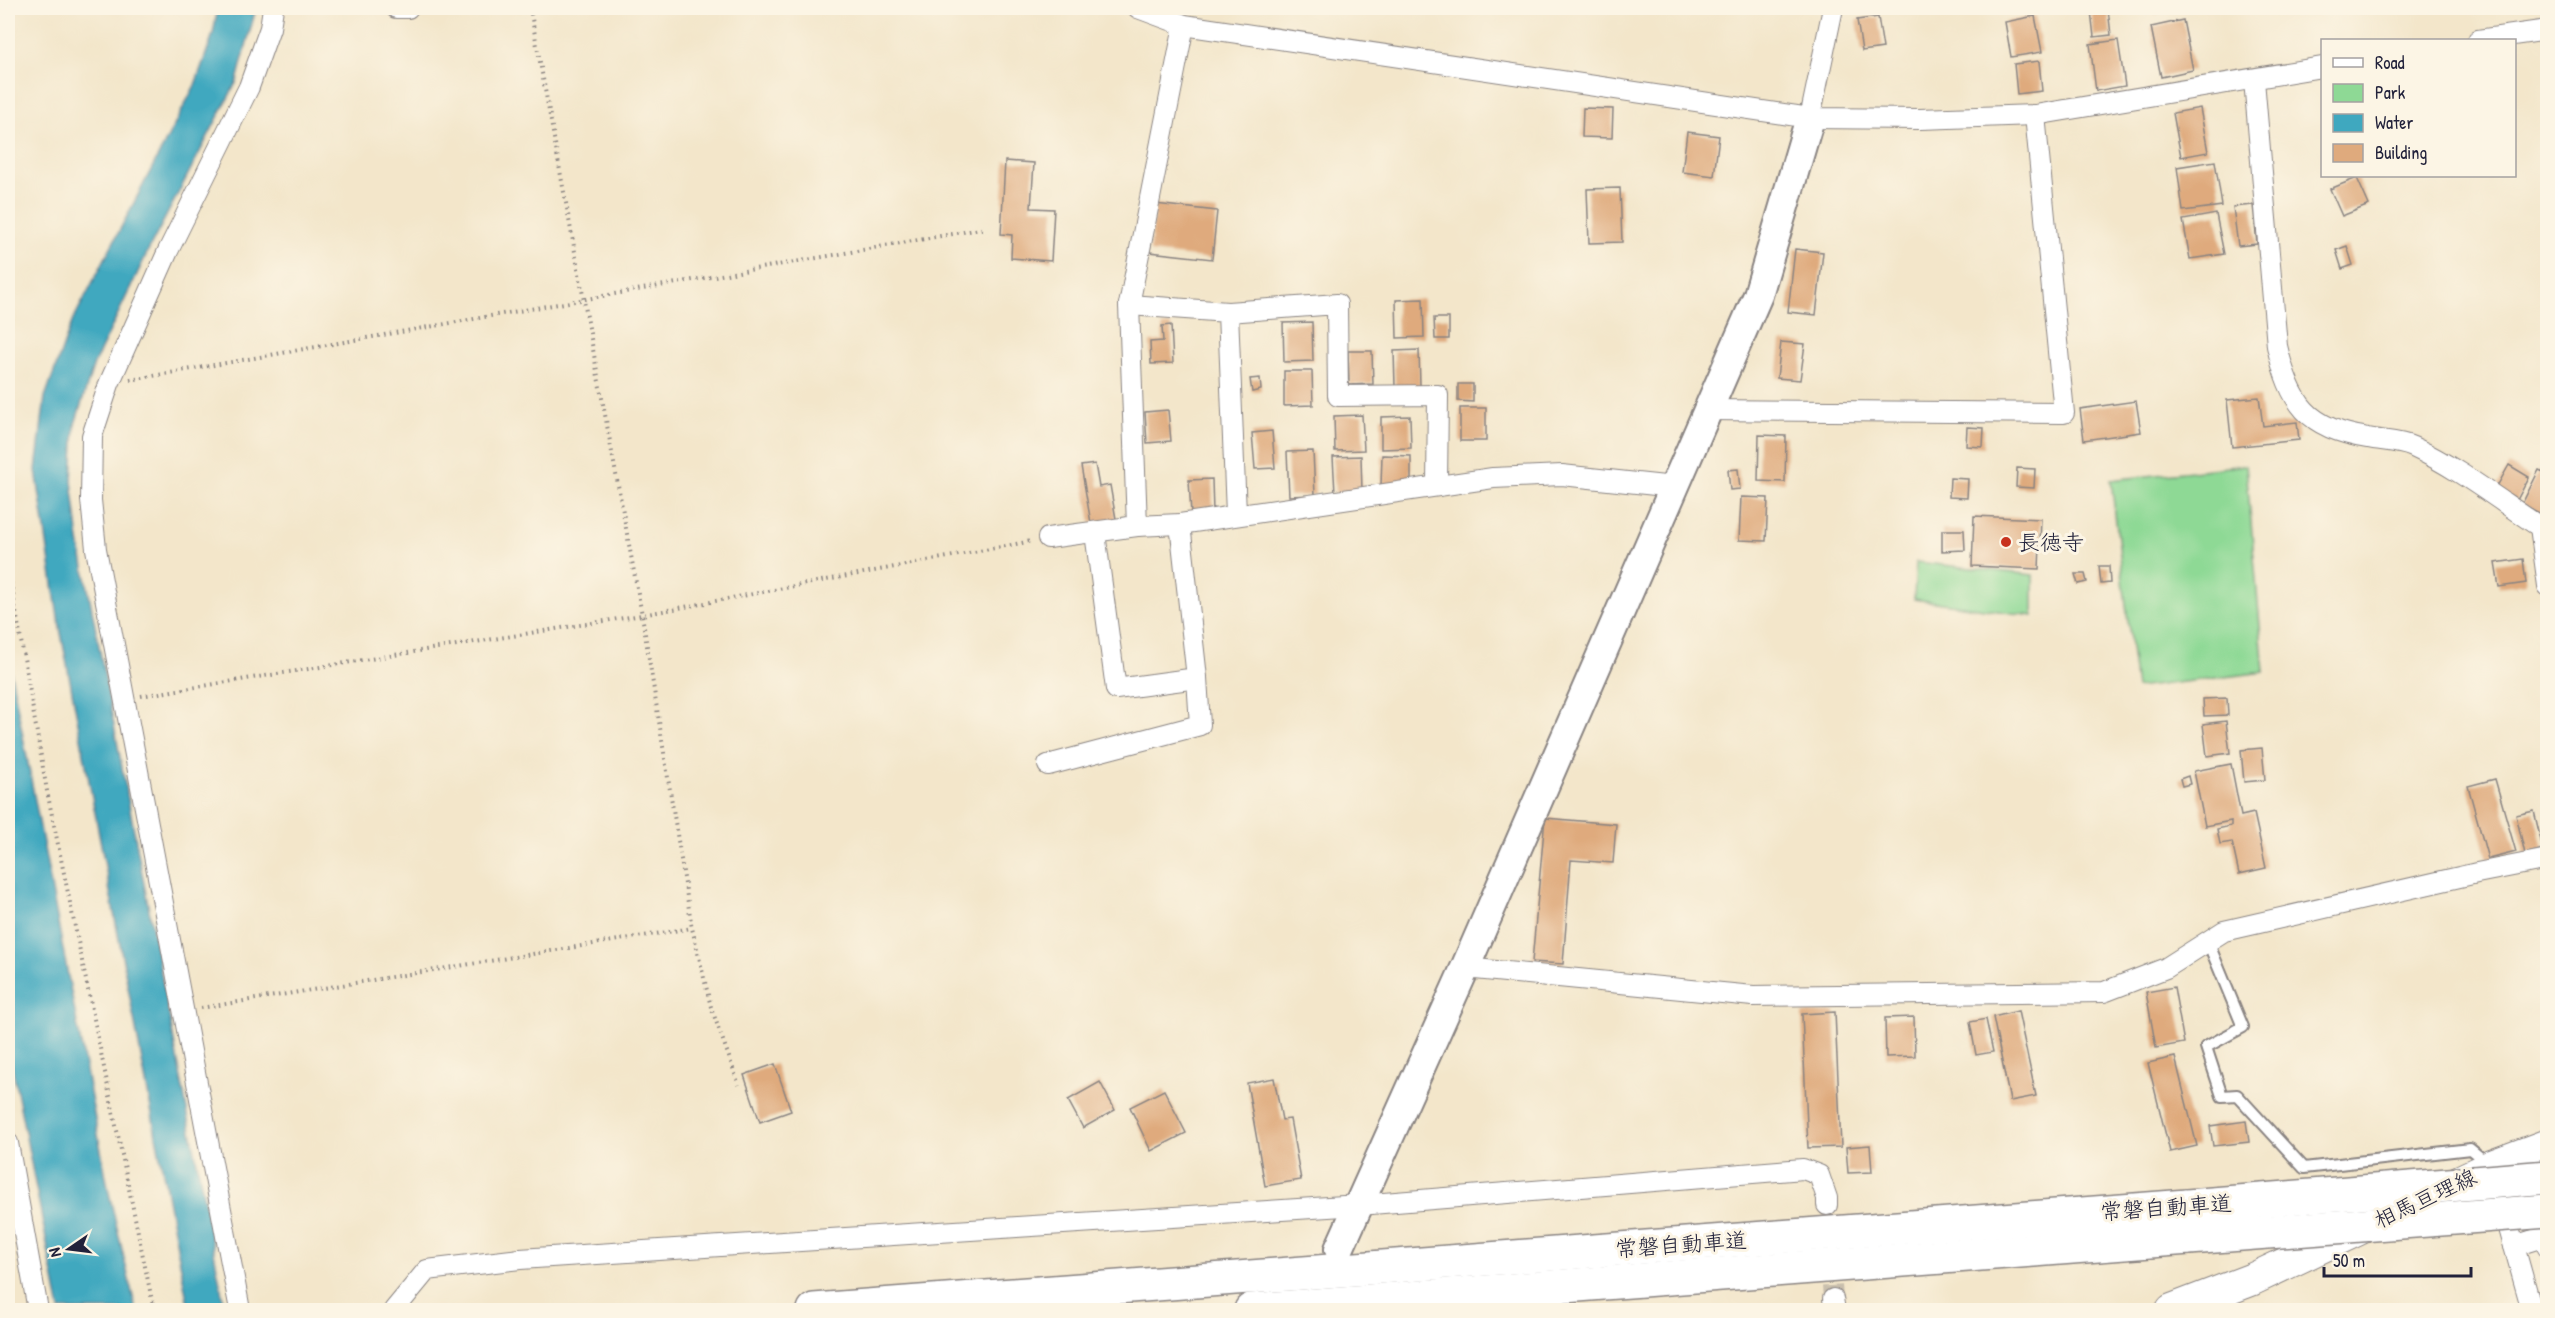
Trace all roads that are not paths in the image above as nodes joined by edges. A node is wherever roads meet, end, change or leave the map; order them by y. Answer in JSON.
{"nodes":[{"id":1,"x":273,"y":8,"type":"edge"},
{"id":2,"x":396,"y":8,"type":"edge"},
{"id":3,"x":408,"y":8,"type":"edge"},
{"id":4,"x":1138,"y":8,"type":"edge"},
{"id":5,"x":1833,"y":8,"type":"edge"},
{"id":6,"x":1184,"y":25,"type":"junction"},
{"id":7,"x":2547,"y":30,"type":"edge"},
{"id":8,"x":2485,"y":39,"type":"edge"},
{"id":9,"x":2321,"y":67,"type":"edge"},
{"id":10,"x":2254,"y":80,"type":"junction"},
{"id":11,"x":2036,"y":115,"type":"junction"},
{"id":12,"x":1810,"y":118,"type":"junction"},
{"id":13,"x":1129,"y":305,"type":"junction"},
{"id":14,"x":1228,"y":312,"type":"junction"},
{"id":15,"x":1708,"y":410,"type":"junction"},
{"id":16,"x":1437,"y":486,"type":"junction"},
{"id":17,"x":1674,"y":487,"type":"junction"},
{"id":18,"x":1236,"y":514,"type":"junction"},
{"id":19,"x":1180,"y":524,"type":"junction"},
{"id":20,"x":1137,"y":526,"type":"junction"},
{"id":21,"x":1095,"y":533,"type":"junction"},
{"id":22,"x":1048,"y":538,"type":"road end"},
{"id":23,"x":2547,"y":586,"type":"edge"},
{"id":24,"x":1197,"y":678,"type":"junction"},
{"id":25,"x":1048,"y":765,"type":"dead end"},
{"id":26,"x":2547,"y":859,"type":"edge"},
{"id":27,"x":2208,"y":942,"type":"junction"},
{"id":28,"x":1466,"y":968,"type":"junction"},
{"id":29,"x":8,"y":1143,"type":"edge"},
{"id":30,"x":2547,"y":1145,"type":"edge"},
{"id":31,"x":2492,"y":1166,"type":"junction"},
{"id":32,"x":2547,"y":1177,"type":"edge"},
{"id":33,"x":1359,"y":1205,"type":"junction"},
{"id":34,"x":1827,"y":1205,"type":"dead end"},
{"id":35,"x":2547,"y":1211,"type":"edge"},
{"id":36,"x":2514,"y":1246,"type":"junction"},
{"id":37,"x":2547,"y":1248,"type":"edge"},
{"id":38,"x":1339,"y":1249,"type":"dead end"},
{"id":39,"x":400,"y":1306,"type":"edge"},
{"id":40,"x":38,"y":1311,"type":"edge"},
{"id":41,"x":240,"y":1311,"type":"edge"},
{"id":42,"x":814,"y":1311,"type":"edge"},
{"id":43,"x":1251,"y":1311,"type":"edge"},
{"id":44,"x":2172,"y":1311,"type":"edge"},
{"id":45,"x":2532,"y":1311,"type":"edge"}],
"edges":[{"from":1,"to":41,"type":"street"},
{"from":2,"to":3,"type":"street"},
{"from":4,"to":6,"type":"street"},
{"from":5,"to":12,"type":"street"},
{"from":6,"to":12,"type":"street"},
{"from":6,"to":13,"type":"street"},
{"from":7,"to":8,"type":"street"},
{"from":9,"to":10,"type":"street"},
{"from":10,"to":11,"type":"street"},
{"from":10,"to":23,"type":"street"},
{"from":11,"to":12,"type":"street"},
{"from":11,"to":15,"type":"street"},
{"from":12,"to":15,"type":"street"},
{"from":13,"to":14,"type":"street"},
{"from":13,"to":20,"type":"street"},
{"from":14,"to":16,"type":"street"},
{"from":14,"to":18,"type":"street"},
{"from":15,"to":17,"type":"street"},
{"from":16,"to":17,"type":"street"},
{"from":16,"to":18,"type":"street"},
{"from":17,"to":28,"type":"street"},
{"from":18,"to":19,"type":"street"},
{"from":19,"to":20,"type":"street"},
{"from":19,"to":24,"type":"street"},
{"from":20,"to":21,"type":"street"},
{"from":21,"to":22,"type":"street"},
{"from":21,"to":24,"type":"street"},
{"from":24,"to":25,"type":"street"},
{"from":26,"to":27,"type":"street"},
{"from":27,"to":28,"type":"street"},
{"from":27,"to":31,"type":"lane"},
{"from":28,"to":33,"type":"street"},
{"from":29,"to":40,"type":"street"},
{"from":30,"to":31,"type":"main road","name":"相馬亘理線"},
{"from":31,"to":36,"type":"street"},
{"from":31,"to":44,"type":"main road","name":"相馬亘理線"},
{"from":32,"to":42,"type":"highway","name":"常磐自動車道","bridge":true},
{"from":33,"to":34,"type":"street"},
{"from":33,"to":38,"type":"street"},
{"from":33,"to":39,"type":"street"},
{"from":35,"to":43,"type":"highway","name":"常磐自動車道","bridge":true},
{"from":36,"to":37,"type":"street"},
{"from":36,"to":45,"type":"street"}]}
